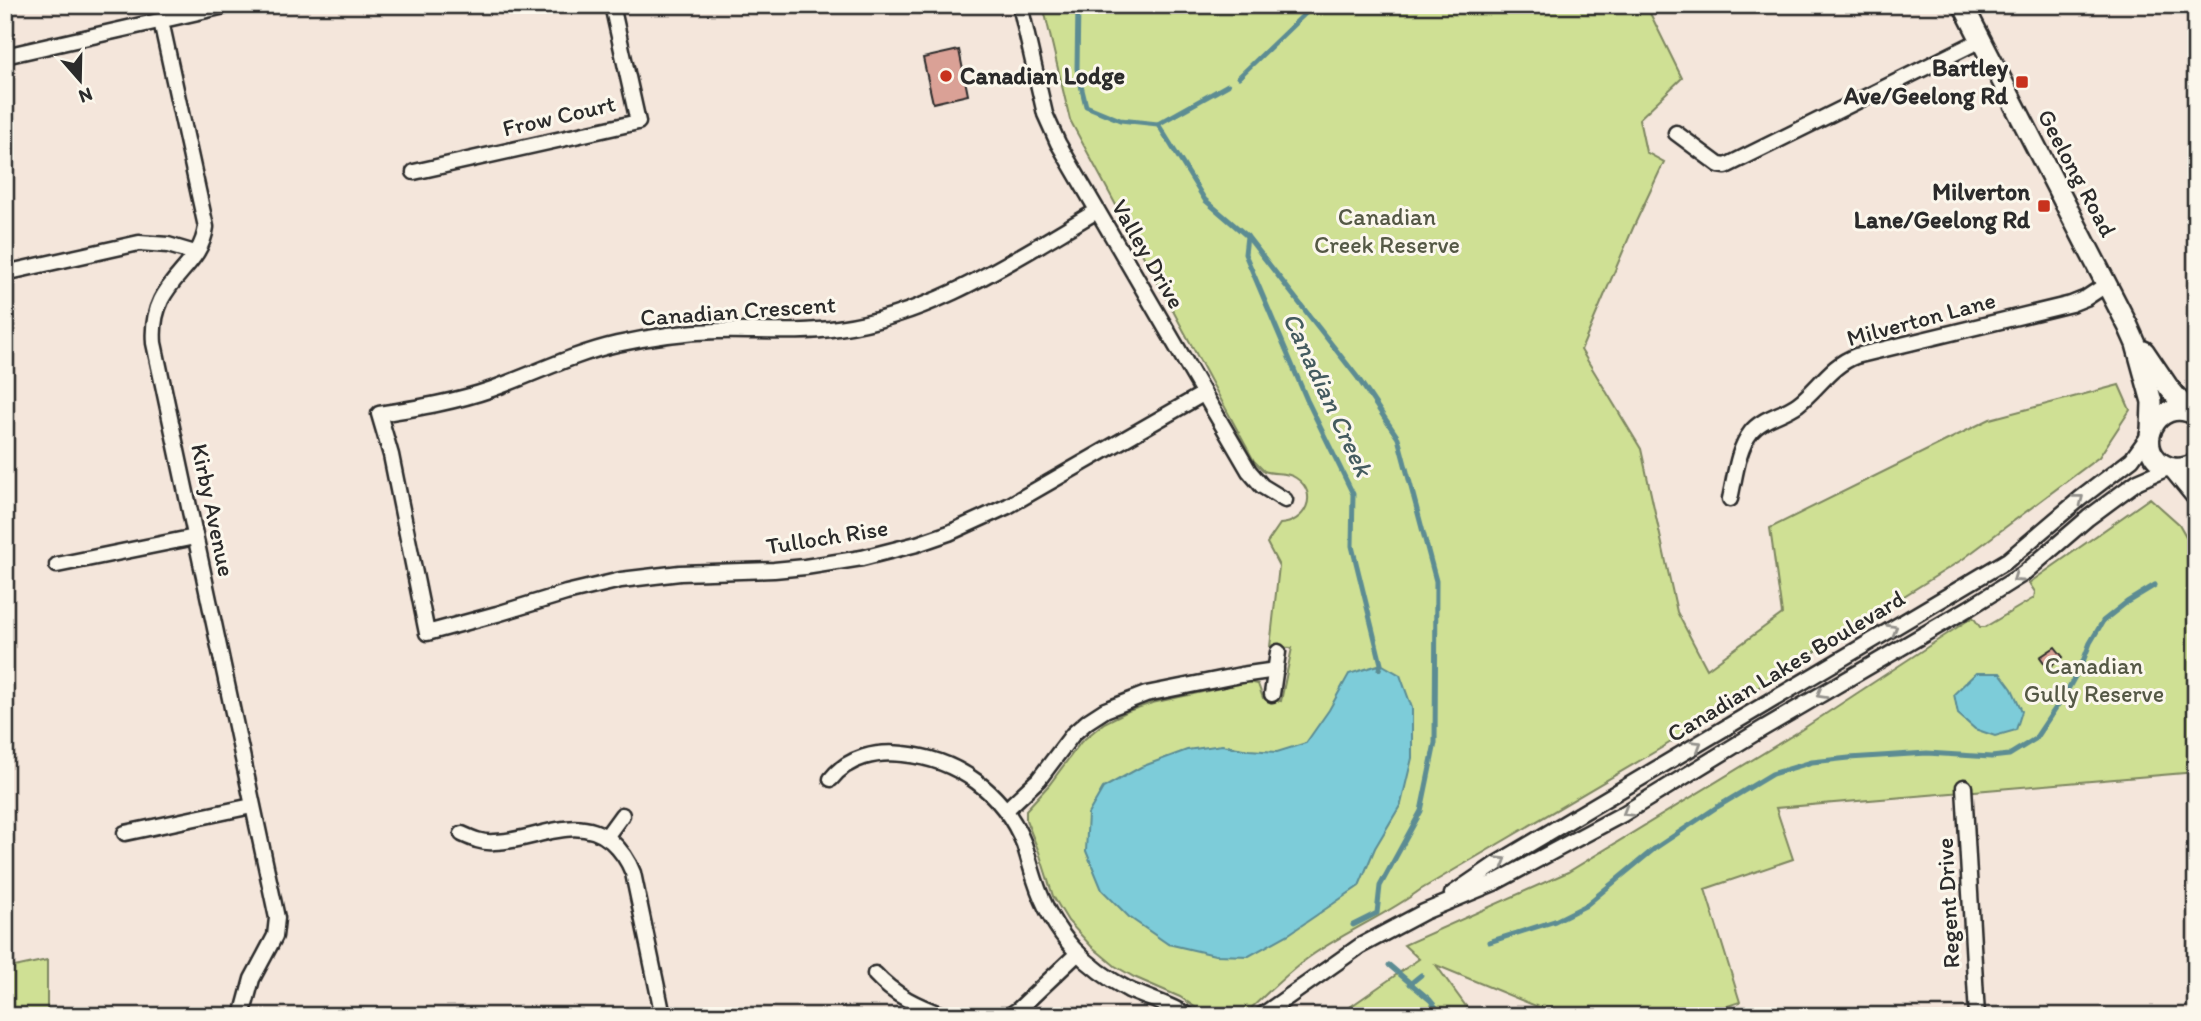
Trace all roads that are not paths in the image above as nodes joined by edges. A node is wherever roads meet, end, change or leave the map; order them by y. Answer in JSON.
{"nodes":[{"id":1,"x":229,"y":5,"type":"edge"},
{"id":2,"x":612,"y":5,"type":"edge"},
{"id":3,"x":1020,"y":5,"type":"edge"},
{"id":4,"x":1963,"y":5,"type":"edge"},
{"id":5,"x":161,"y":20,"type":"junction"},
{"id":6,"x":1981,"y":40,"type":"junction"},
{"id":7,"x":5,"y":56,"type":"edge"},
{"id":8,"x":1676,"y":132,"type":"dead end"},
{"id":9,"x":414,"y":172,"type":"dead end"},
{"id":10,"x":1097,"y":211,"type":"junction"},
{"id":11,"x":195,"y":253,"type":"junction"},
{"id":12,"x":5,"y":273,"type":"edge"},
{"id":13,"x":2107,"y":284,"type":"junction"},
{"id":14,"x":2128,"y":326,"type":"junction"},
{"id":15,"x":1203,"y":394,"type":"junction"},
{"id":16,"x":2193,"y":413,"type":"edge"},
{"id":17,"x":2150,"y":432,"type":"junction"},
{"id":18,"x":2196,"y":463,"type":"edge"},
{"id":19,"x":2171,"y":468,"type":"junction"},
{"id":20,"x":2196,"y":496,"type":"edge"},
{"id":21,"x":1730,"y":499,"type":"dead end"},
{"id":22,"x":1285,"y":500,"type":"dead end"},
{"id":23,"x":195,"y":537,"type":"junction"},
{"id":24,"x":57,"y":565,"type":"dead end"},
{"id":25,"x":427,"y":633,"type":"joint"},
{"id":26,"x":1278,"y":652,"type":"dead end"},
{"id":27,"x":1276,"y":670,"type":"junction"},
{"id":28,"x":1272,"y":694,"type":"dead end"},
{"id":29,"x":831,"y":779,"type":"dead end"},
{"id":30,"x":1964,"y":787,"type":"dead end"},
{"id":31,"x":252,"y":806,"type":"junction"},
{"id":32,"x":1006,"y":810,"type":"junction"},
{"id":33,"x":622,"y":815,"type":"dead end"},
{"id":34,"x":125,"y":833,"type":"dead end"},
{"id":35,"x":462,"y":834,"type":"dead end"},
{"id":36,"x":606,"y":837,"type":"junction"},
{"id":37,"x":1424,"y":912,"type":"junction"},
{"id":38,"x":1078,"y":953,"type":"junction"},
{"id":39,"x":875,"y":974,"type":"dead end"},
{"id":40,"x":1292,"y":994,"type":"junction"},
{"id":41,"x":242,"y":1016,"type":"edge"},
{"id":42,"x":663,"y":1016,"type":"edge"},
{"id":43,"x":946,"y":1016,"type":"edge"},
{"id":44,"x":1009,"y":1016,"type":"edge"},
{"id":45,"x":1188,"y":1016,"type":"edge"},
{"id":46,"x":1261,"y":1016,"type":"edge"},
{"id":47,"x":1273,"y":1016,"type":"edge"},
{"id":48,"x":1977,"y":1016,"type":"edge"}],
"edges":[{"from":1,"to":5,"type":"street"},
{"from":2,"to":9,"type":"street","name":"Frow Court"},
{"from":3,"to":10,"type":"street","name":"Valley Drive"},
{"from":4,"to":6,"type":"main road","name":"Geelong Road"},
{"from":5,"to":7,"type":"street"},
{"from":5,"to":11,"type":"street","name":"Kirby Avenue"},
{"from":6,"to":8,"type":"street"},
{"from":6,"to":13,"type":"main road","name":"Geelong Road"},
{"from":10,"to":15,"type":"street","name":"Valley Drive"},
{"from":10,"to":25,"type":"street","name":"Canadian Crescent"},
{"from":11,"to":12,"type":"street"},
{"from":11,"to":23,"type":"street","name":"Kirby Avenue"},
{"from":13,"to":14,"type":"main road","name":"Geelong Road"},
{"from":13,"to":21,"type":"street","name":"Milverton Lane"},
{"from":14,"to":16,"type":"main road","name":"Geelong Road"},
{"from":14,"to":17,"type":"main road","name":"Geelong Road"},
{"from":15,"to":22,"type":"street","name":"Valley Drive"},
{"from":15,"to":25,"type":"street","name":"Tulloch Rise"},
{"from":16,"to":17,"type":"main road"},
{"from":17,"to":19,"type":"main road"},
{"from":37,"to":17,"type":"street","name":"Canadian Lakes Boulevard","one_way":true},
{"from":18,"to":19,"type":"main road"},
{"from":19,"to":20,"type":"main road"},
{"from":19,"to":37,"type":"street","name":"Canadian Lakes Boulevard","one_way":true},
{"from":23,"to":24,"type":"street"},
{"from":23,"to":31,"type":"street","name":"Kirby Avenue"},
{"from":26,"to":27,"type":"street"},
{"from":27,"to":28,"type":"street"},
{"from":27,"to":32,"type":"street"},
{"from":29,"to":32,"type":"street"},
{"from":30,"to":48,"type":"street","name":"Regent Drive"},
{"from":31,"to":34,"type":"street"},
{"from":31,"to":41,"type":"street","name":"Kirby Avenue"},
{"from":32,"to":38,"type":"street"},
{"from":33,"to":36,"type":"street"},
{"from":35,"to":36,"type":"street"},
{"from":36,"to":42,"type":"street"},
{"from":37,"to":40,"type":"street","name":"Canadian Lakes Boulevard"},
{"from":38,"to":44,"type":"street"},
{"from":38,"to":45,"type":"street"},
{"from":39,"to":43,"type":"street"},
{"from":40,"to":46,"type":"street","name":"Canadian Lakes Boulevard"},
{"from":40,"to":47,"type":"street","name":"Canadian Lakes Boulevard"}]}
